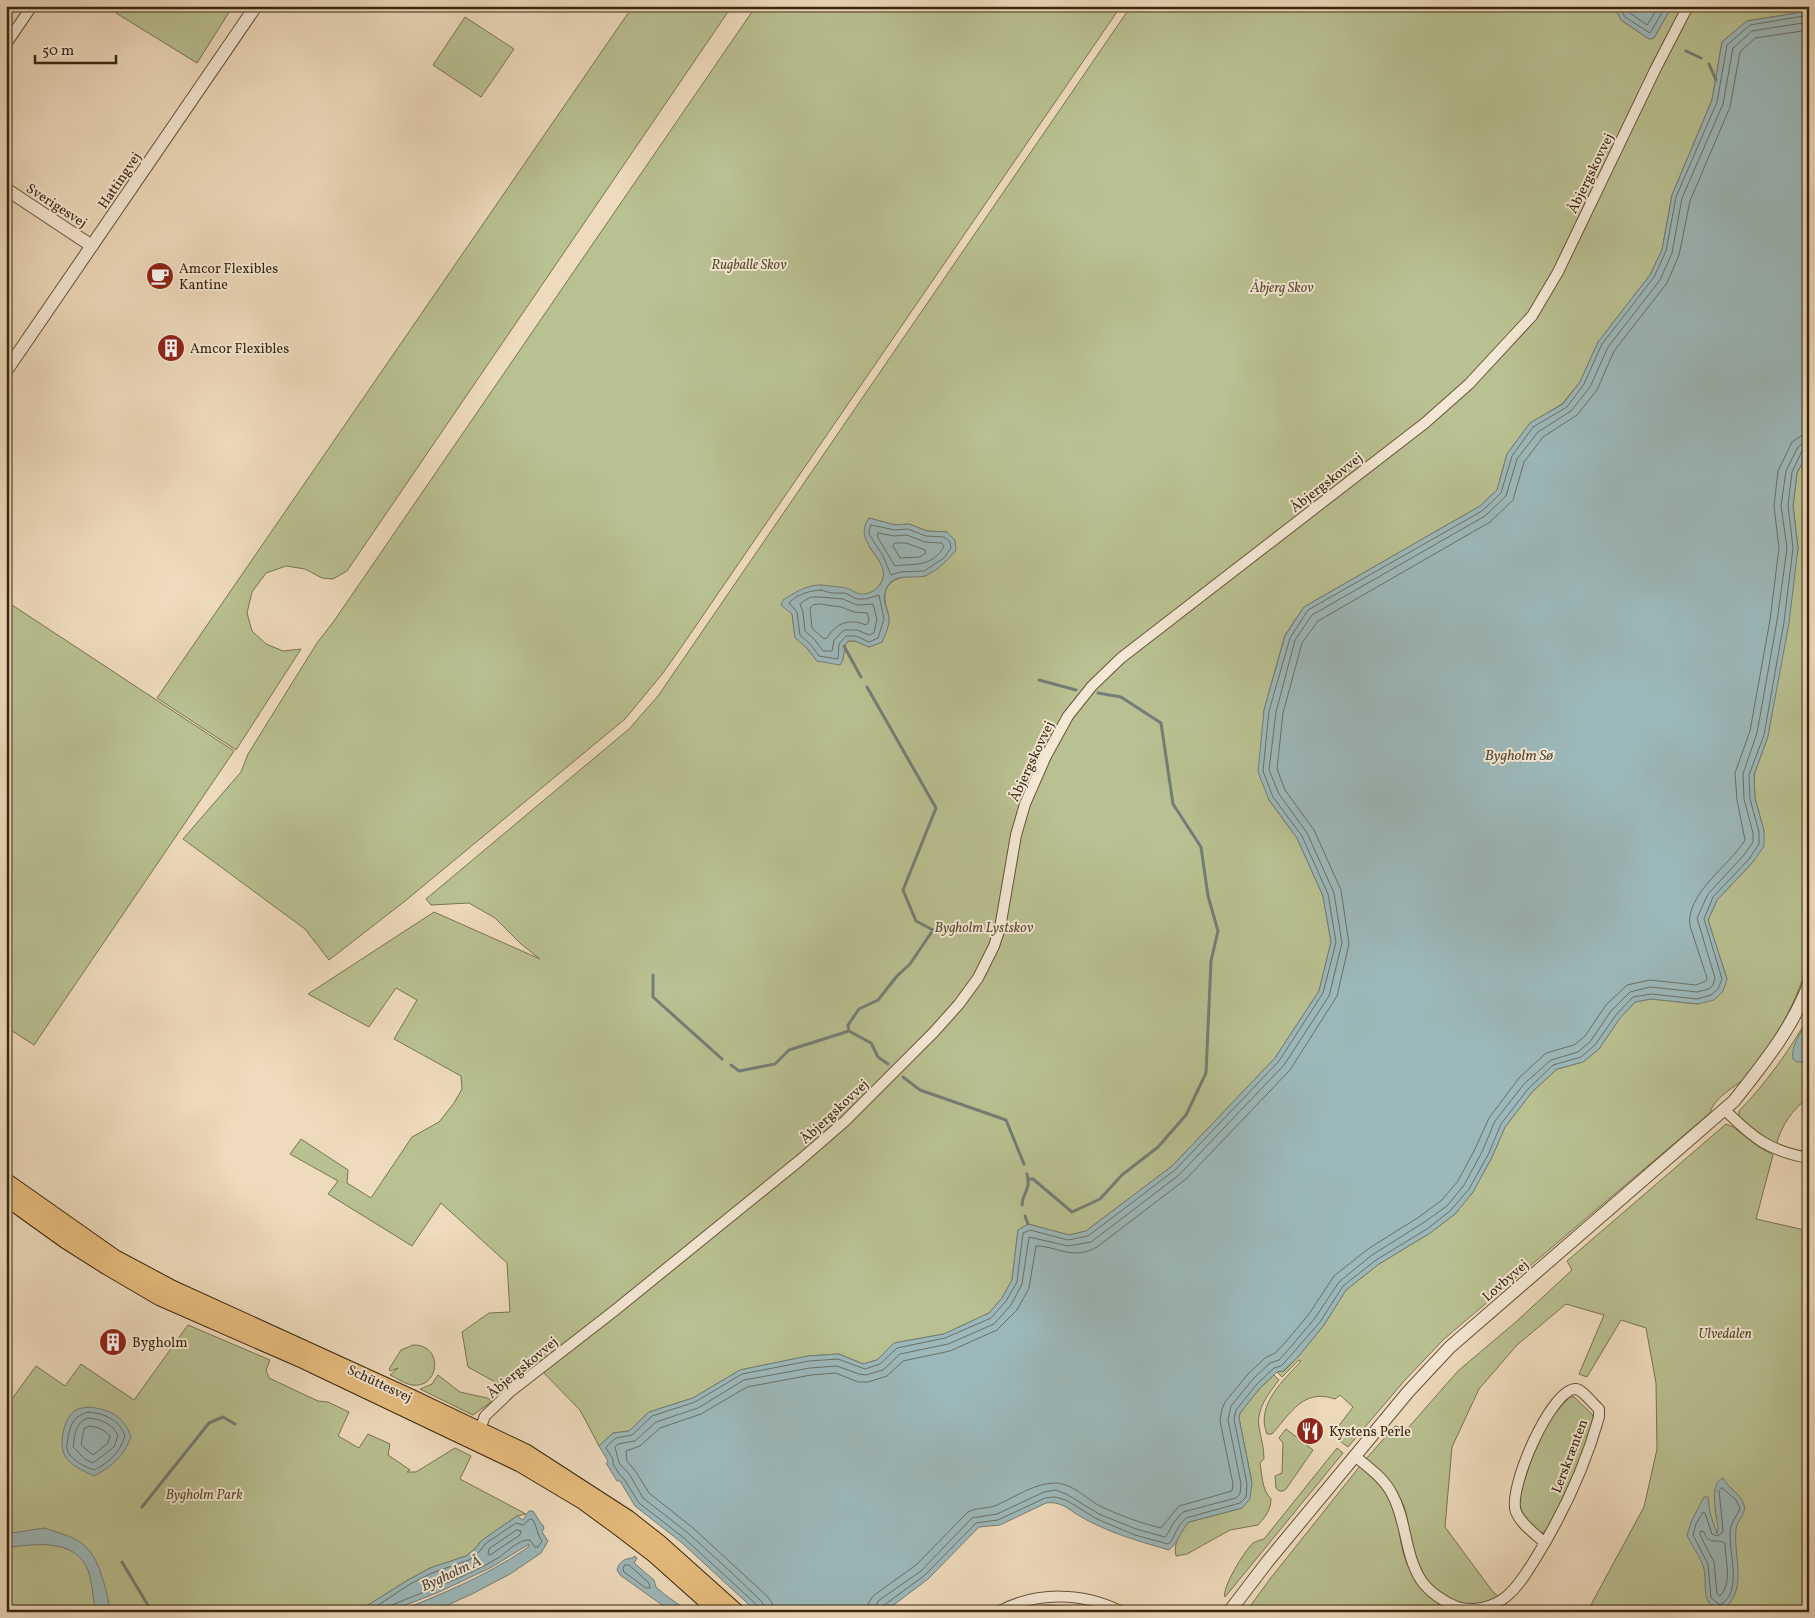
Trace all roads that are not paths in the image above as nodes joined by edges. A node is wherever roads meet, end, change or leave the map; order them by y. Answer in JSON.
{"nodes":[{"id":1,"x":32,"y":6,"type":"edge"},
{"id":2,"x":256,"y":6,"type":"edge"},
{"id":3,"x":1688,"y":6,"type":"edge"},
{"id":4,"x":6,"y":44,"type":"edge"},
{"id":5,"x":6,"y":189,"type":"edge"},
{"id":6,"x":92,"y":246,"type":"junction"},
{"id":7,"x":6,"y":371,"type":"edge"},
{"id":8,"x":1809,"y":984,"type":"edge"},
{"id":9,"x":1725,"y":1110,"type":"junction"},
{"id":10,"x":1809,"y":1158,"type":"edge"},
{"id":11,"x":6,"y":1181,"type":"edge"},
{"id":12,"x":6,"y":1198,"type":"edge"},
{"id":13,"x":480,"y":1429,"type":"junction"},
{"id":14,"x":1355,"y":1456,"type":"junction"},
{"id":15,"x":1545,"y":1543,"type":"junction"},
{"id":16,"x":718,"y":1612,"type":"edge"},
{"id":17,"x":737,"y":1612,"type":"edge"},
{"id":18,"x":998,"y":1612,"type":"edge"},
{"id":19,"x":1122,"y":1612,"type":"edge"},
{"id":20,"x":1229,"y":1612,"type":"edge"}],
"edges":[{"from":1,"to":4,"type":"street"},
{"from":2,"to":6,"type":"street","name":"Hattingvej"},
{"from":3,"to":13,"type":"street","name":"Åbjergskovvej"},
{"from":5,"to":6,"type":"street","name":"Sverigesvej"},
{"from":6,"to":7,"type":"street","name":"Hattingvej"},
{"from":8,"to":9,"type":"street","name":"Lovbyvej"},
{"from":9,"to":10,"type":"street"},
{"from":9,"to":14,"type":"street","name":"Lovbyvej"},
{"from":11,"to":13,"type":"main road","name":"Schüttesvej"},
{"from":12,"to":16,"type":"main road","name":"Schüttesvej"},
{"from":13,"to":17,"type":"main road","name":"Schüttesvej"},
{"from":14,"to":15,"type":"street","name":"Lerskrænten"},
{"from":14,"to":20,"type":"street","name":"Lovbyvej"},
{"from":15,"to":15,"type":"street","name":"Lerskrænten"},
{"from":18,"to":19,"type":"street"}]}
